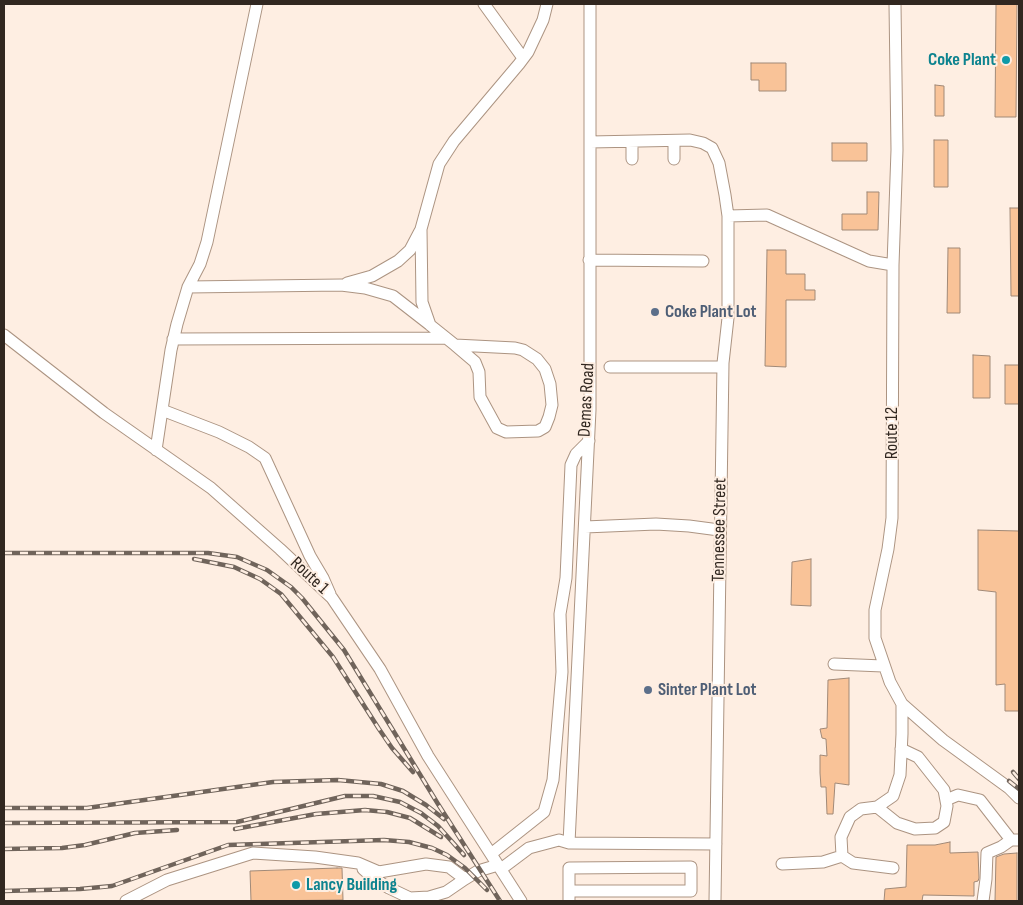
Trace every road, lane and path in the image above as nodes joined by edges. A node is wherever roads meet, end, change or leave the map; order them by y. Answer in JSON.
{"nodes":[{"id":1,"x":257,"y":4,"type":"edge"},
{"id":2,"x":484,"y":4,"type":"edge"},
{"id":3,"x":547,"y":4,"type":"edge"},
{"id":4,"x":590,"y":4,"type":"edge"},
{"id":5,"x":895,"y":4,"type":"edge"},
{"id":6,"x":523,"y":58,"type":"junction"},
{"id":7,"x":674,"y":141,"type":"junction"},
{"id":8,"x":590,"y":142,"type":"junction"},
{"id":9,"x":632,"y":142,"type":"junction"},
{"id":10,"x":632,"y":159,"type":"dead end"},
{"id":11,"x":674,"y":159,"type":"dead end"},
{"id":12,"x":728,"y":216,"type":"junction"},
{"id":13,"x":421,"y":229,"type":"junction"},
{"id":14,"x":589,"y":260,"type":"junction"},
{"id":15,"x":703,"y":260,"type":"dead end"},
{"id":16,"x":893,"y":265,"type":"junction"},
{"id":17,"x":341,"y":285,"type":"junction"},
{"id":18,"x":188,"y":287,"type":"junction"},
{"id":19,"x":430,"y":325,"type":"junction"},
{"id":20,"x":4,"y":335,"type":"edge"},
{"id":21,"x":174,"y":339,"type":"junction"},
{"id":22,"x":450,"y":342,"type":"junction"},
{"id":23,"x":610,"y":367,"type":"dead end"},
{"id":24,"x":723,"y":367,"type":"junction"},
{"id":25,"x":162,"y":410,"type":"junction"},
{"id":26,"x":589,"y":441,"type":"junction"},
{"id":27,"x":156,"y":450,"type":"junction"},
{"id":28,"x":585,"y":526,"type":"junction"},
{"id":29,"x":719,"y":530,"type":"junction"},
{"id":30,"x":332,"y":598,"type":"junction"},
{"id":31,"x":834,"y":664,"type":"dead end"},
{"id":32,"x":883,"y":666,"type":"junction"},
{"id":33,"x":902,"y":704,"type":"junction"},
{"id":34,"x":901,"y":750,"type":"junction"},
{"id":35,"x":1019,"y":798,"type":"edge"},
{"id":36,"x":946,"y":800,"type":"junction"},
{"id":37,"x":877,"y":807,"type":"junction"},
{"id":38,"x":1015,"y":840,"type":"edge"},
{"id":39,"x":569,"y":843,"type":"junction"},
{"id":40,"x":716,"y":844,"type":"junction"},
{"id":41,"x":492,"y":854,"type":"junction"},
{"id":42,"x":842,"y":856,"type":"junction"},
{"id":43,"x":358,"y":863,"type":"junction"},
{"id":44,"x":782,"y":864,"type":"dead end"},
{"id":45,"x":500,"y":867,"type":"junction"},
{"id":46,"x":893,"y":868,"type":"dead end"},
{"id":47,"x":465,"y":879,"type":"junction"},
{"id":48,"x":569,"y":896,"type":"edge"},
{"id":49,"x":691,"y":896,"type":"edge"},
{"id":50,"x":407,"y":899,"type":"edge"},
{"id":51,"x":126,"y":901,"type":"edge"},
{"id":52,"x":521,"y":901,"type":"edge"},
{"id":53,"x":715,"y":901,"type":"edge"},
{"id":54,"x":983,"y":901,"type":"edge"}],
"edges":[{"from":1,"to":18,"type":"street"},
{"from":2,"to":6,"type":"street"},
{"from":3,"to":6,"type":"street"},
{"from":4,"to":8,"type":"street","name":"Demas Road"},
{"from":5,"to":16,"type":"street","name":"Route 12"},
{"from":6,"to":13,"type":"street"},
{"from":7,"to":9,"type":"street"},
{"from":7,"to":11,"type":"street"},
{"from":7,"to":12,"type":"street","name":"Tennessee Street"},
{"from":8,"to":9,"type":"street"},
{"from":8,"to":14,"type":"street","name":"Demas Road"},
{"from":9,"to":10,"type":"street"},
{"from":12,"to":16,"type":"street"},
{"from":12,"to":24,"type":"street","name":"Tennessee Street"},
{"from":13,"to":17,"type":"street"},
{"from":13,"to":19,"type":"street"},
{"from":14,"to":15,"type":"street"},
{"from":14,"to":26,"type":"street","name":"Demas Road"},
{"from":16,"to":32,"type":"street","name":"Route 12"},
{"from":17,"to":18,"type":"street"},
{"from":17,"to":19,"type":"street"},
{"from":18,"to":21,"type":"street"},
{"from":19,"to":22,"type":"street"},
{"from":20,"to":27,"type":"street","name":"Route 1"},
{"from":21,"to":22,"type":"street"},
{"from":21,"to":25,"type":"street"},
{"from":22,"to":22,"type":"street"},
{"from":23,"to":24,"type":"street"},
{"from":24,"to":29,"type":"street","name":"Tennessee Street"},
{"from":25,"to":27,"type":"street"},
{"from":25,"to":30,"type":"street"},
{"from":26,"to":28,"type":"street"},
{"from":26,"to":41,"type":"street","name":"Demas Road"},
{"from":27,"to":30,"type":"street","name":"Route 1"},
{"from":28,"to":29,"type":"street"},
{"from":28,"to":39,"type":"street"},
{"from":29,"to":40,"type":"street","name":"Tennessee Street"},
{"from":30,"to":41,"type":"street","name":"Route 1"},
{"from":31,"to":32,"type":"street"},
{"from":32,"to":33,"type":"street","name":"Route 12"},
{"from":33,"to":34,"type":"street"},
{"from":33,"to":35,"type":"street","name":"Route 12"},
{"from":34,"to":36,"type":"street"},
{"from":34,"to":37,"type":"street"},
{"from":36,"to":37,"type":"street"},
{"from":36,"to":38,"type":"street"},
{"from":37,"to":42,"type":"street"},
{"from":38,"to":54,"type":"street"},
{"from":39,"to":40,"type":"street"},
{"from":39,"to":45,"type":"street"},
{"from":40,"to":53,"type":"street","name":"Tennessee Street"},
{"from":41,"to":45,"type":"street","name":"Route 1"},
{"from":42,"to":44,"type":"street"},
{"from":42,"to":46,"type":"street"},
{"from":43,"to":47,"type":"street"},
{"from":43,"to":50,"type":"street"},
{"from":43,"to":51,"type":"street"},
{"from":45,"to":47,"type":"street"},
{"from":45,"to":52,"type":"street","name":"Route 1"},
{"from":47,"to":50,"type":"street"},
{"from":48,"to":49,"type":"street"},
{"from":48,"to":49,"type":"street"}]}
